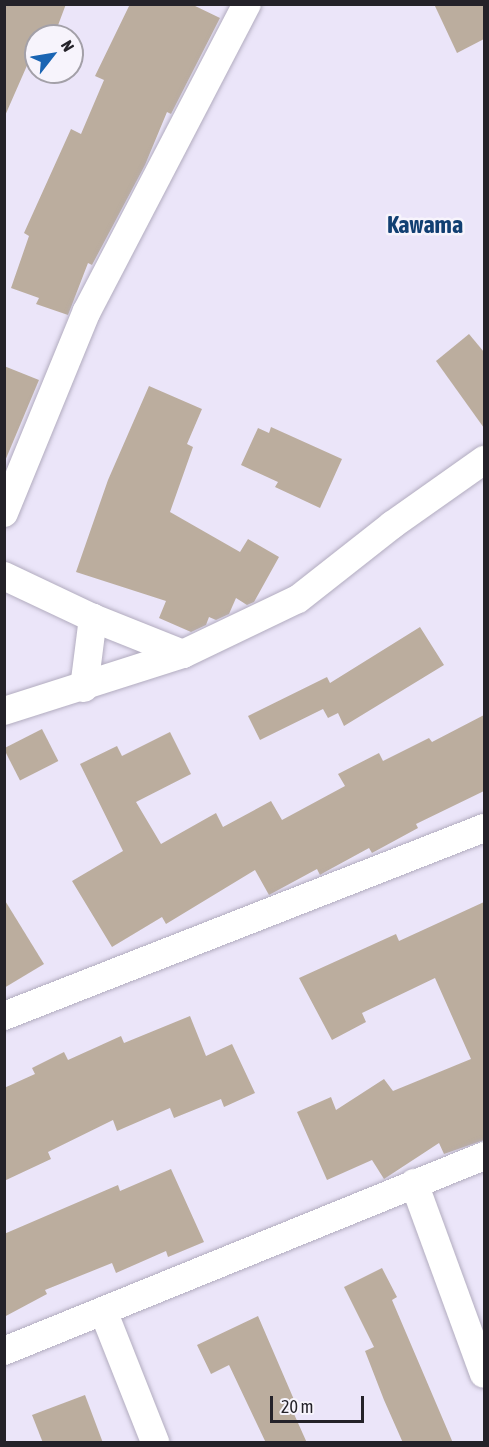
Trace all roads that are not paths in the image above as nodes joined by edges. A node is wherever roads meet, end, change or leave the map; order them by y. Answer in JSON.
{"nodes":[{"id":1,"x":247,"y":4,"type":"edge"},
{"id":2,"x":484,"y":460,"type":"edge"},
{"id":3,"x":4,"y":513,"type":"edge"},
{"id":4,"x":4,"y":576,"type":"edge"},
{"id":5,"x":93,"y":618,"type":"junction"},
{"id":6,"x":183,"y":654,"type":"junction"},
{"id":7,"x":84,"y":688,"type":"junction"},
{"id":8,"x":4,"y":711,"type":"edge"},
{"id":9,"x":484,"y":828,"type":"edge"},
{"id":10,"x":4,"y":1016,"type":"edge"},
{"id":11,"x":484,"y":1156,"type":"edge"},
{"id":12,"x":414,"y":1183,"type":"junction"},
{"id":13,"x":104,"y":1313,"type":"junction"},
{"id":14,"x":4,"y":1351,"type":"edge"},
{"id":15,"x":484,"y":1374,"type":"edge"},
{"id":16,"x":155,"y":1443,"type":"edge"}],
"edges":[{"from":1,"to":3,"type":"street"},
{"from":2,"to":6,"type":"street"},
{"from":4,"to":5,"type":"street"},
{"from":5,"to":6,"type":"street"},
{"from":5,"to":7,"type":"street"},
{"from":6,"to":7,"type":"street"},
{"from":7,"to":8,"type":"street"},
{"from":9,"to":10,"type":"street"},
{"from":11,"to":12,"type":"street"},
{"from":12,"to":13,"type":"street"},
{"from":12,"to":15,"type":"street"},
{"from":13,"to":14,"type":"street"},
{"from":13,"to":16,"type":"street"}]}
